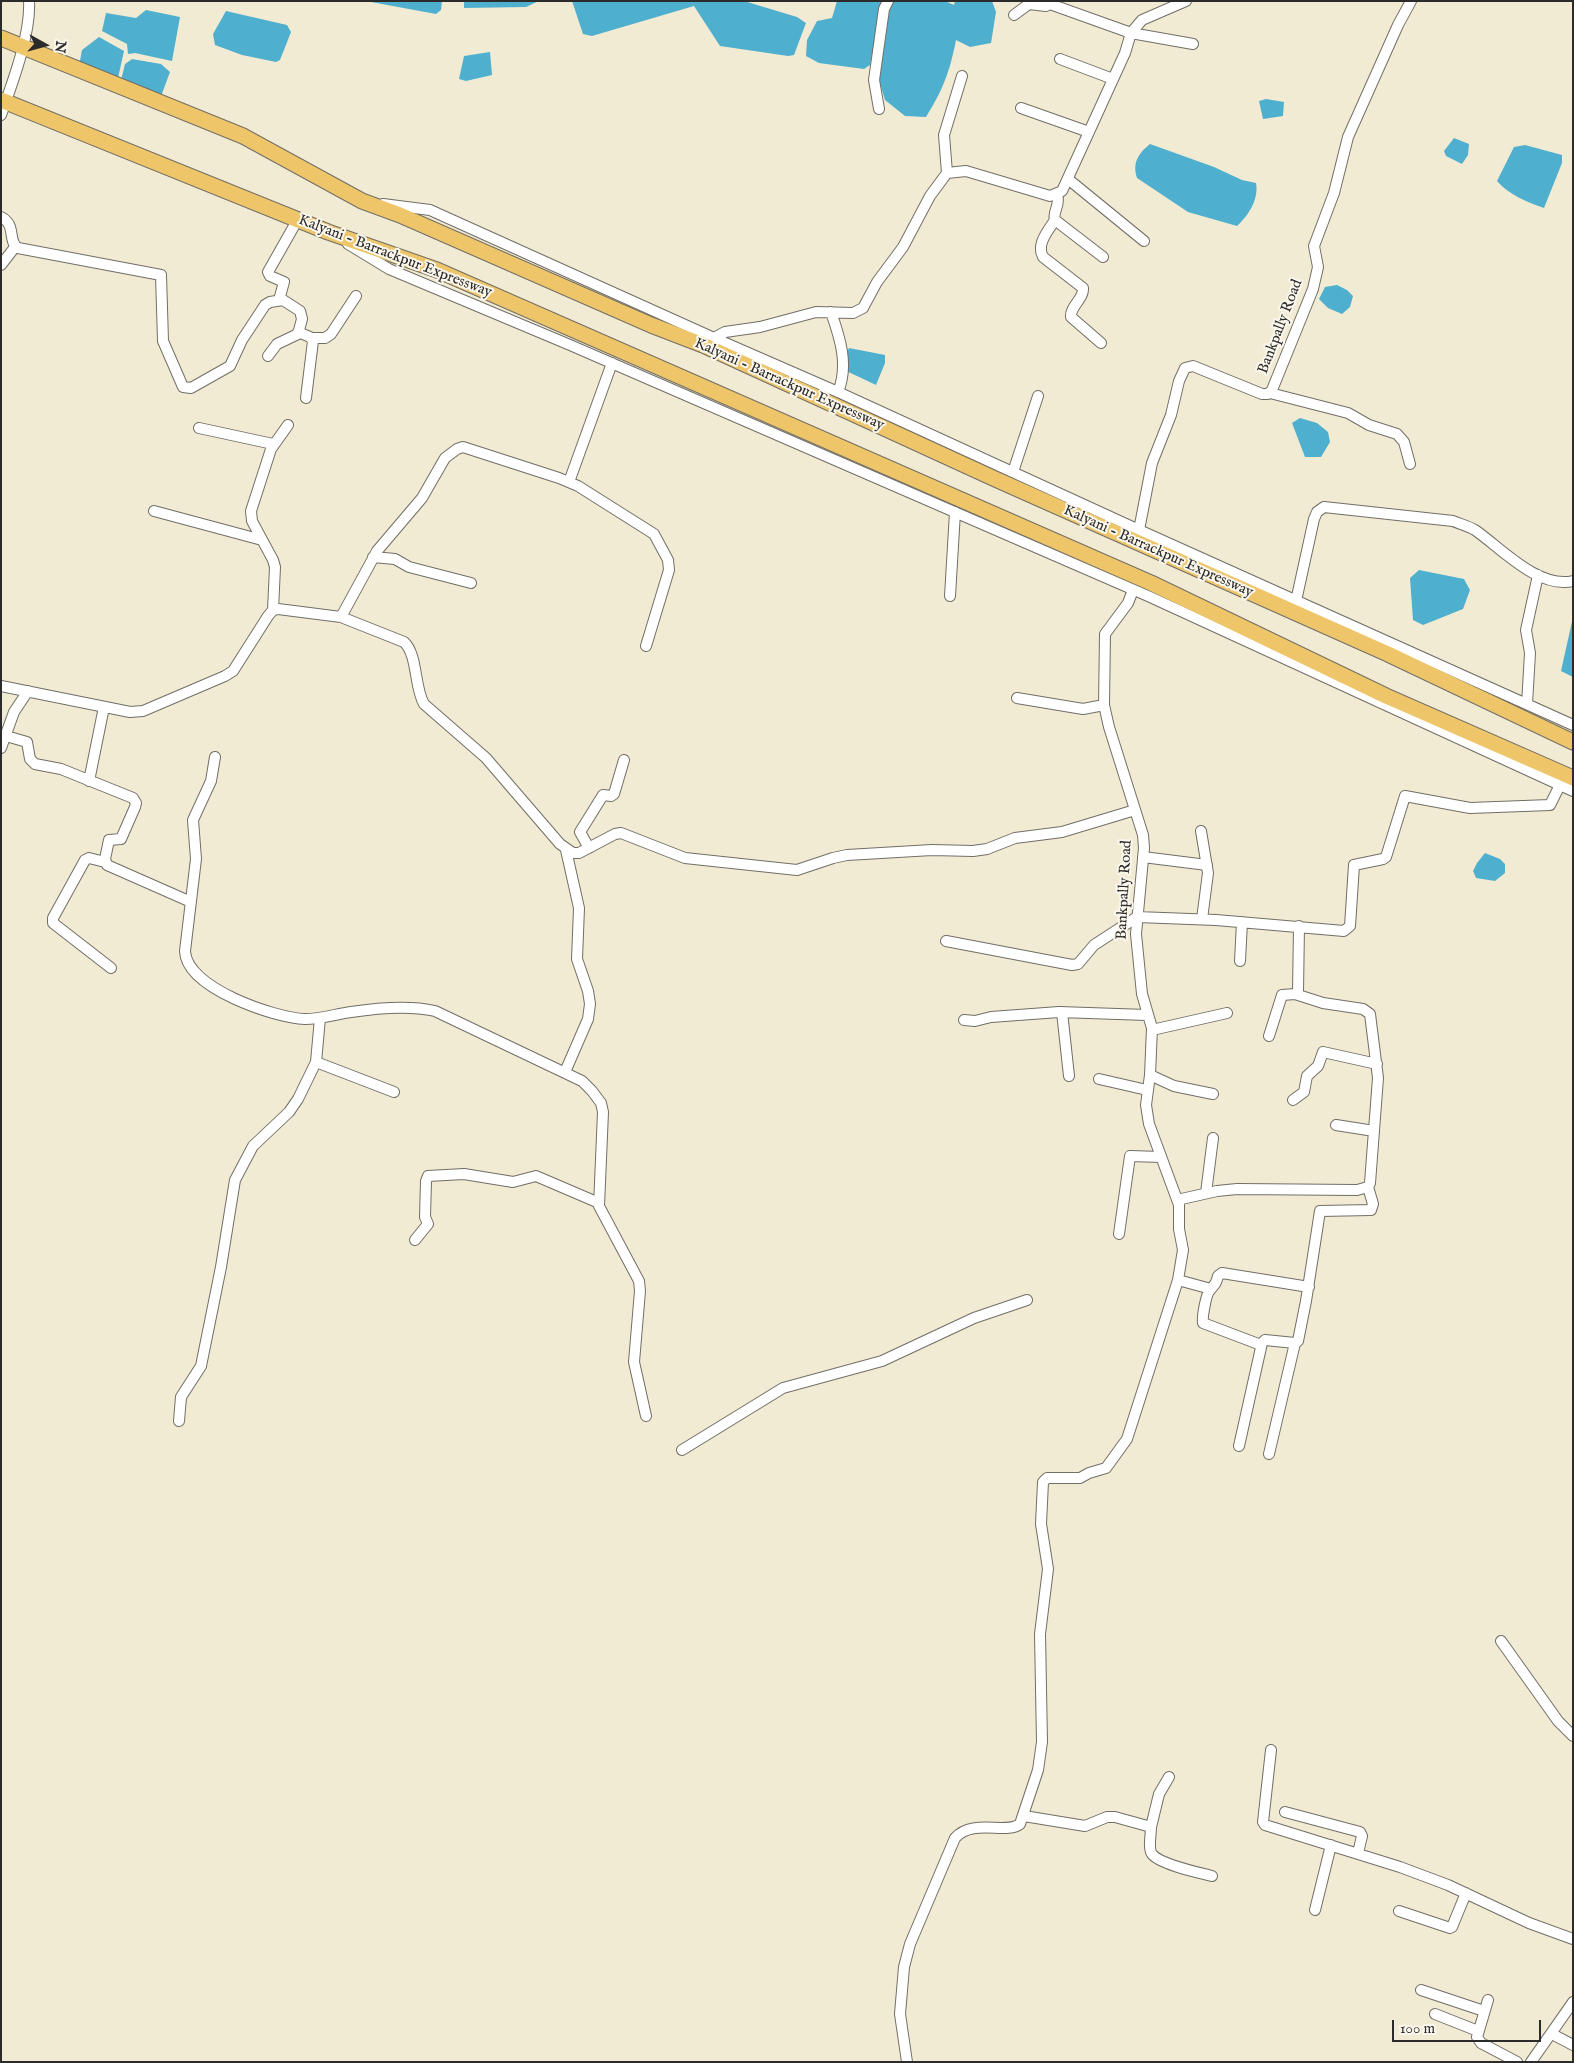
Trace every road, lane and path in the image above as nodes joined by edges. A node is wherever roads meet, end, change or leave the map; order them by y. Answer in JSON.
{"nodes":[{"id":1,"x":29,"y":1,"type":"edge"},
{"id":2,"x":888,"y":1,"type":"edge"},
{"id":3,"x":1186,"y":1,"type":"edge"},
{"id":4,"x":1411,"y":1,"type":"edge"},
{"id":5,"x":1029,"y":3,"type":"edge"},
{"id":6,"x":1014,"y":15,"type":"dead end"},
{"id":7,"x":1131,"y":34,"type":"junction"},
{"id":8,"x":1,"y":38,"type":"edge"},
{"id":9,"x":1192,"y":44,"type":"dead end"},
{"id":10,"x":23,"y":46,"type":"junction"},
{"id":11,"x":1060,"y":59,"type":"dead end"},
{"id":12,"x":962,"y":76,"type":"dead end"},
{"id":13,"x":1113,"y":80,"type":"junction"},
{"id":14,"x":3,"y":105,"type":"edge"},
{"id":15,"x":1021,"y":108,"type":"dead end"},
{"id":16,"x":879,"y":109,"type":"dead end"},
{"id":17,"x":1089,"y":132,"type":"junction"},
{"id":18,"x":947,"y":173,"type":"junction"},
{"id":19,"x":1068,"y":179,"type":"junction"},
{"id":20,"x":1057,"y":194,"type":"junction"},
{"id":21,"x":362,"y":201,"type":"junction"},
{"id":22,"x":1,"y":217,"type":"edge"},
{"id":23,"x":298,"y":219,"type":"junction"},
{"id":24,"x":1055,"y":220,"type":"junction"},
{"id":25,"x":328,"y":232,"type":"junction"},
{"id":26,"x":1144,"y":241,"type":"dead end"},
{"id":27,"x":15,"y":246,"type":"junction"},
{"id":28,"x":1103,"y":257,"type":"dead end"},
{"id":29,"x":1,"y":265,"type":"edge"},
{"id":30,"x":356,"y":296,"type":"dead end"},
{"id":31,"x":279,"y":300,"type":"junction"},
{"id":32,"x":831,"y":312,"type":"junction"},
{"id":33,"x":298,"y":332,"type":"junction"},
{"id":34,"x":312,"y":338,"type":"junction"},
{"id":35,"x":714,"y":338,"type":"junction"},
{"id":36,"x":1101,"y":343,"type":"dead end"},
{"id":37,"x":268,"y":356,"type":"dead end"},
{"id":38,"x":612,"y":363,"type":"junction"},
{"id":39,"x":838,"y":392,"type":"junction"},
{"id":40,"x":1270,"y":393,"type":"junction"},
{"id":41,"x":1038,"y":396,"type":"dead end"},
{"id":42,"x":306,"y":398,"type":"dead end"},
{"id":43,"x":288,"y":425,"type":"dead end"},
{"id":44,"x":199,"y":428,"type":"dead end"},
{"id":45,"x":273,"y":444,"type":"junction"},
{"id":46,"x":1410,"y":464,"type":"dead end"},
{"id":47,"x":1013,"y":472,"type":"junction"},
{"id":48,"x":569,"y":482,"type":"junction"},
{"id":49,"x":154,"y":510,"type":"dead end"},
{"id":50,"x":955,"y":512,"type":"junction"},
{"id":51,"x":1139,"y":530,"type":"junction"},
{"id":52,"x":262,"y":540,"type":"junction"},
{"id":53,"x":373,"y":557,"type":"junction"},
{"id":54,"x":1538,"y":575,"type":"junction"},
{"id":55,"x":1573,"y":580,"type":"edge"},
{"id":56,"x":471,"y":583,"type":"dead end"},
{"id":57,"x":1133,"y":590,"type":"junction"},
{"id":58,"x":950,"y":596,"type":"dead end"},
{"id":59,"x":1296,"y":601,"type":"junction"},
{"id":60,"x":273,"y":610,"type":"junction"},
{"id":61,"x":341,"y":617,"type":"junction"},
{"id":62,"x":646,"y":646,"type":"dead end"},
{"id":63,"x":1,"y":686,"type":"edge"},
{"id":64,"x":28,"y":691,"type":"junction"},
{"id":65,"x":1017,"y":698,"type":"dead end"},
{"id":66,"x":1104,"y":704,"type":"junction"},
{"id":67,"x":1527,"y":704,"type":"junction"},
{"id":68,"x":104,"y":707,"type":"junction"},
{"id":69,"x":1573,"y":725,"type":"edge"},
{"id":70,"x":6,"y":736,"type":"junction"},
{"id":71,"x":1573,"y":742,"type":"edge"},
{"id":72,"x":1,"y":748,"type":"edge"},
{"id":73,"x":215,"y":757,"type":"dead end"},
{"id":74,"x":624,"y":760,"type":"dead end"},
{"id":75,"x":89,"y":781,"type":"junction"},
{"id":76,"x":1566,"y":781,"type":"edge"},
{"id":77,"x":1573,"y":791,"type":"edge"},
{"id":78,"x":1135,"y":810,"type":"junction"},
{"id":79,"x":1201,"y":831,"type":"dead end"},
{"id":80,"x":589,"y":848,"type":"junction"},
{"id":81,"x":566,"y":850,"type":"junction"},
{"id":82,"x":1143,"y":857,"type":"junction"},
{"id":83,"x":105,"y":862,"type":"junction"},
{"id":84,"x":1207,"y":865,"type":"junction"},
{"id":85,"x":191,"y":902,"type":"junction"},
{"id":86,"x":1137,"y":917,"type":"junction"},
{"id":87,"x":1202,"y":919,"type":"junction"},
{"id":88,"x":1242,"y":922,"type":"junction"},
{"id":89,"x":1299,"y":926,"type":"junction"},
{"id":90,"x":946,"y":941,"type":"dead end"},
{"id":91,"x":1240,"y":961,"type":"dead end"},
{"id":92,"x":112,"y":968,"type":"dead end"},
{"id":93,"x":1295,"y":994,"type":"junction"},
{"id":94,"x":1062,"y":1012,"type":"junction"},
{"id":95,"x":1227,"y":1013,"type":"dead end"},
{"id":96,"x":1147,"y":1015,"type":"junction"},
{"id":97,"x":320,"y":1018,"type":"junction"},
{"id":98,"x":964,"y":1020,"type":"dead end"},
{"id":99,"x":1152,"y":1030,"type":"junction"},
{"id":100,"x":1269,"y":1036,"type":"dead end"},
{"id":101,"x":316,"y":1062,"type":"junction"},
{"id":102,"x":1377,"y":1064,"type":"junction"},
{"id":103,"x":565,"y":1072,"type":"junction"},
{"id":104,"x":1150,"y":1075,"type":"junction"},
{"id":105,"x":1069,"y":1076,"type":"dead end"},
{"id":106,"x":1099,"y":1079,"type":"dead end"},
{"id":107,"x":1147,"y":1090,"type":"junction"},
{"id":108,"x":394,"y":1092,"type":"dead end"},
{"id":109,"x":1213,"y":1094,"type":"dead end"},
{"id":110,"x":1293,"y":1100,"type":"dead end"},
{"id":111,"x":1336,"y":1125,"type":"dead end"},
{"id":112,"x":1374,"y":1131,"type":"junction"},
{"id":113,"x":1214,"y":1138,"type":"dead end"},
{"id":114,"x":1161,"y":1156,"type":"junction"},
{"id":115,"x":1368,"y":1187,"type":"junction"},
{"id":116,"x":1206,"y":1193,"type":"junction"},
{"id":117,"x":1177,"y":1200,"type":"junction"},
{"id":118,"x":599,"y":1203,"type":"junction"},
{"id":119,"x":1119,"y":1234,"type":"dead end"},
{"id":120,"x":415,"y":1240,"type":"dead end"},
{"id":121,"x":1178,"y":1280,"type":"junction"},
{"id":122,"x":1308,"y":1287,"type":"junction"},
{"id":123,"x":1211,"y":1289,"type":"junction"},
{"id":124,"x":1027,"y":1300,"type":"dead end"},
{"id":125,"x":1295,"y":1343,"type":"junction"},
{"id":126,"x":1261,"y":1345,"type":"junction"},
{"id":127,"x":646,"y":1416,"type":"dead end"},
{"id":128,"x":180,"y":1421,"type":"dead end"},
{"id":129,"x":1239,"y":1446,"type":"dead end"},
{"id":130,"x":682,"y":1450,"type":"dead end"},
{"id":131,"x":1269,"y":1454,"type":"dead end"},
{"id":132,"x":1501,"y":1641,"type":"dead end"},
{"id":133,"x":1573,"y":1736,"type":"edge"},
{"id":134,"x":1271,"y":1750,"type":"dead end"},
{"id":135,"x":1168,"y":1777,"type":"dead end"},
{"id":136,"x":1285,"y":1812,"type":"dead end"},
{"id":137,"x":1024,"y":1816,"type":"junction"},
{"id":138,"x":1151,"y":1827,"type":"junction"},
{"id":139,"x":1331,"y":1845,"type":"junction"},
{"id":140,"x":1358,"y":1854,"type":"junction"},
{"id":141,"x":1212,"y":1876,"type":"dead end"},
{"id":142,"x":1466,"y":1893,"type":"junction"},
{"id":143,"x":1315,"y":1910,"type":"dead end"},
{"id":144,"x":1399,"y":1910,"type":"dead end"},
{"id":145,"x":1573,"y":1939,"type":"edge"},
{"id":146,"x":1421,"y":1990,"type":"dead end"},
{"id":147,"x":1488,"y":2000,"type":"dead end"},
{"id":148,"x":1573,"y":2002,"type":"edge"},
{"id":149,"x":1484,"y":2011,"type":"junction"},
{"id":150,"x":1435,"y":2014,"type":"dead end"},
{"id":151,"x":1478,"y":2031,"type":"junction"},
{"id":152,"x":1552,"y":2034,"type":"junction"},
{"id":153,"x":1573,"y":2045,"type":"edge"},
{"id":154,"x":907,"y":2062,"type":"edge"},
{"id":155,"x":1517,"y":2062,"type":"edge"},
{"id":156,"x":1531,"y":2062,"type":"edge"}],
"edges":[{"from":1,"to":10,"type":"street"},
{"from":2,"to":16,"type":"street"},
{"from":3,"to":7,"type":"street"},
{"from":4,"to":40,"type":"street","name":"Bankpally Road"},
{"from":5,"to":6,"type":"street"},
{"from":5,"to":7,"type":"street"},
{"from":7,"to":9,"type":"street"},
{"from":7,"to":13,"type":"street"},
{"from":8,"to":10,"type":"highway","name":"Kalyani - Barrackpur Expressway"},
{"from":10,"to":14,"type":"street"},
{"from":10,"to":21,"type":"highway","name":"Kalyani - Barrackpur Expressway"},
{"from":11,"to":13,"type":"street"},
{"from":12,"to":18,"type":"street"},
{"from":13,"to":17,"type":"street"},
{"from":14,"to":23,"type":"highway","name":"Kalyani - Barrackpur Expressway"},
{"from":15,"to":17,"type":"street"},
{"from":17,"to":19,"type":"street"},
{"from":18,"to":20,"type":"street"},
{"from":18,"to":32,"type":"street"},
{"from":19,"to":20,"type":"street"},
{"from":19,"to":26,"type":"street"},
{"from":20,"to":24,"type":"street"},
{"from":21,"to":35,"type":"street"},
{"from":21,"to":71,"type":"highway","name":"Kalyani - Barrackpur Expressway"},
{"from":22,"to":27,"type":"street"},
{"from":23,"to":25,"type":"highway","name":"Kalyani - Barrackpur Expressway"},
{"from":23,"to":31,"type":"street"},
{"from":24,"to":28,"type":"street"},
{"from":24,"to":36,"type":"street"},
{"from":25,"to":38,"type":"street"},
{"from":25,"to":76,"type":"highway","name":"Kalyani - Barrackpur Expressway"},
{"from":27,"to":29,"type":"street"},
{"from":27,"to":31,"type":"street"},
{"from":30,"to":34,"type":"street"},
{"from":31,"to":33,"type":"street"},
{"from":32,"to":35,"type":"street"},
{"from":32,"to":39,"type":"street"},
{"from":33,"to":34,"type":"street"},
{"from":33,"to":37,"type":"street"},
{"from":34,"to":42,"type":"street"},
{"from":35,"to":39,"type":"street"},
{"from":38,"to":48,"type":"street"},
{"from":38,"to":50,"type":"street"},
{"from":39,"to":47,"type":"street"},
{"from":40,"to":46,"type":"street"},
{"from":40,"to":51,"type":"street","name":"Bankpally Road"},
{"from":41,"to":47,"type":"street"},
{"from":43,"to":45,"type":"street"},
{"from":44,"to":45,"type":"street"},
{"from":45,"to":52,"type":"street"},
{"from":47,"to":51,"type":"street"},
{"from":48,"to":53,"type":"street"},
{"from":48,"to":62,"type":"street"},
{"from":49,"to":52,"type":"street"},
{"from":50,"to":57,"type":"street"},
{"from":50,"to":58,"type":"street"},
{"from":51,"to":59,"type":"street"},
{"from":52,"to":60,"type":"street"},
{"from":53,"to":56,"type":"street"},
{"from":53,"to":61,"type":"street"},
{"from":54,"to":55,"type":"street"},
{"from":54,"to":59,"type":"street"},
{"from":54,"to":67,"type":"street"},
{"from":57,"to":66,"type":"street","name":"Bankpally Road"},
{"from":57,"to":76,"type":"street"},
{"from":59,"to":67,"type":"street"},
{"from":60,"to":61,"type":"street"},
{"from":60,"to":68,"type":"street"},
{"from":61,"to":81,"type":"street"},
{"from":63,"to":64,"type":"street"},
{"from":64,"to":68,"type":"street"},
{"from":64,"to":70,"type":"street"},
{"from":65,"to":66,"type":"street"},
{"from":66,"to":78,"type":"street","name":"Bankpally Road"},
{"from":67,"to":69,"type":"street"},
{"from":68,"to":75,"type":"street"},
{"from":70,"to":72,"type":"street"},
{"from":70,"to":75,"type":"street"},
{"from":73,"to":85,"type":"street"},
{"from":74,"to":80,"type":"street"},
{"from":75,"to":83,"type":"street"},
{"from":76,"to":77,"type":"street"},
{"from":76,"to":89,"type":"street"},
{"from":78,"to":80,"type":"street"},
{"from":78,"to":82,"type":"street","name":"Bankpally Road"},
{"from":79,"to":84,"type":"street"},
{"from":80,"to":81,"type":"street"},
{"from":81,"to":103,"type":"street"},
{"from":82,"to":84,"type":"street"},
{"from":82,"to":86,"type":"street","name":"Bankpally Road"},
{"from":83,"to":85,"type":"street"},
{"from":83,"to":92,"type":"street"},
{"from":84,"to":87,"type":"street"},
{"from":85,"to":97,"type":"street"},
{"from":86,"to":87,"type":"street"},
{"from":86,"to":90,"type":"street"},
{"from":86,"to":96,"type":"street","name":"Bankpally Road"},
{"from":87,"to":88,"type":"street"},
{"from":88,"to":89,"type":"street"},
{"from":88,"to":91,"type":"street"},
{"from":89,"to":93,"type":"street"},
{"from":93,"to":100,"type":"street"},
{"from":93,"to":102,"type":"street"},
{"from":94,"to":96,"type":"street"},
{"from":94,"to":98,"type":"street"},
{"from":94,"to":105,"type":"street"},
{"from":95,"to":99,"type":"street"},
{"from":96,"to":99,"type":"street","name":"Bankpally Road"},
{"from":97,"to":101,"type":"street"},
{"from":97,"to":103,"type":"street"},
{"from":99,"to":104,"type":"street","name":"Bankpally Road"},
{"from":101,"to":108,"type":"street"},
{"from":101,"to":128,"type":"street"},
{"from":102,"to":110,"type":"street"},
{"from":102,"to":112,"type":"street"},
{"from":103,"to":118,"type":"street"},
{"from":104,"to":107,"type":"street","name":"Bankpally Road"},
{"from":104,"to":109,"type":"street"},
{"from":106,"to":107,"type":"street"},
{"from":107,"to":114,"type":"street","name":"Bankpally Road"},
{"from":111,"to":112,"type":"street"},
{"from":112,"to":115,"type":"street"},
{"from":113,"to":116,"type":"street"},
{"from":114,"to":117,"type":"street","name":"Bankpally Road"},
{"from":114,"to":119,"type":"street"},
{"from":115,"to":116,"type":"street"},
{"from":115,"to":122,"type":"street"},
{"from":116,"to":117,"type":"street"},
{"from":117,"to":121,"type":"street","name":"Bankpally Road"},
{"from":118,"to":120,"type":"street"},
{"from":118,"to":127,"type":"street"},
{"from":121,"to":123,"type":"street"},
{"from":121,"to":137,"type":"street","name":"Bankpally Road"},
{"from":122,"to":123,"type":"street"},
{"from":122,"to":125,"type":"street"},
{"from":123,"to":126,"type":"street"},
{"from":124,"to":130,"type":"street"},
{"from":125,"to":126,"type":"street"},
{"from":125,"to":131,"type":"street"},
{"from":126,"to":129,"type":"street"},
{"from":132,"to":133,"type":"street"},
{"from":134,"to":139,"type":"street"},
{"from":135,"to":138,"type":"street"},
{"from":136,"to":140,"type":"street"},
{"from":137,"to":138,"type":"street"},
{"from":137,"to":154,"type":"street"},
{"from":138,"to":141,"type":"street"},
{"from":139,"to":140,"type":"street"},
{"from":139,"to":143,"type":"street"},
{"from":140,"to":142,"type":"street"},
{"from":142,"to":144,"type":"street"},
{"from":142,"to":145,"type":"street"},
{"from":146,"to":149,"type":"street"},
{"from":147,"to":149,"type":"street"},
{"from":148,"to":152,"type":"street"},
{"from":149,"to":151,"type":"street"},
{"from":150,"to":151,"type":"street"},
{"from":151,"to":155,"type":"street"},
{"from":152,"to":153,"type":"street"},
{"from":152,"to":156,"type":"street"}]}
